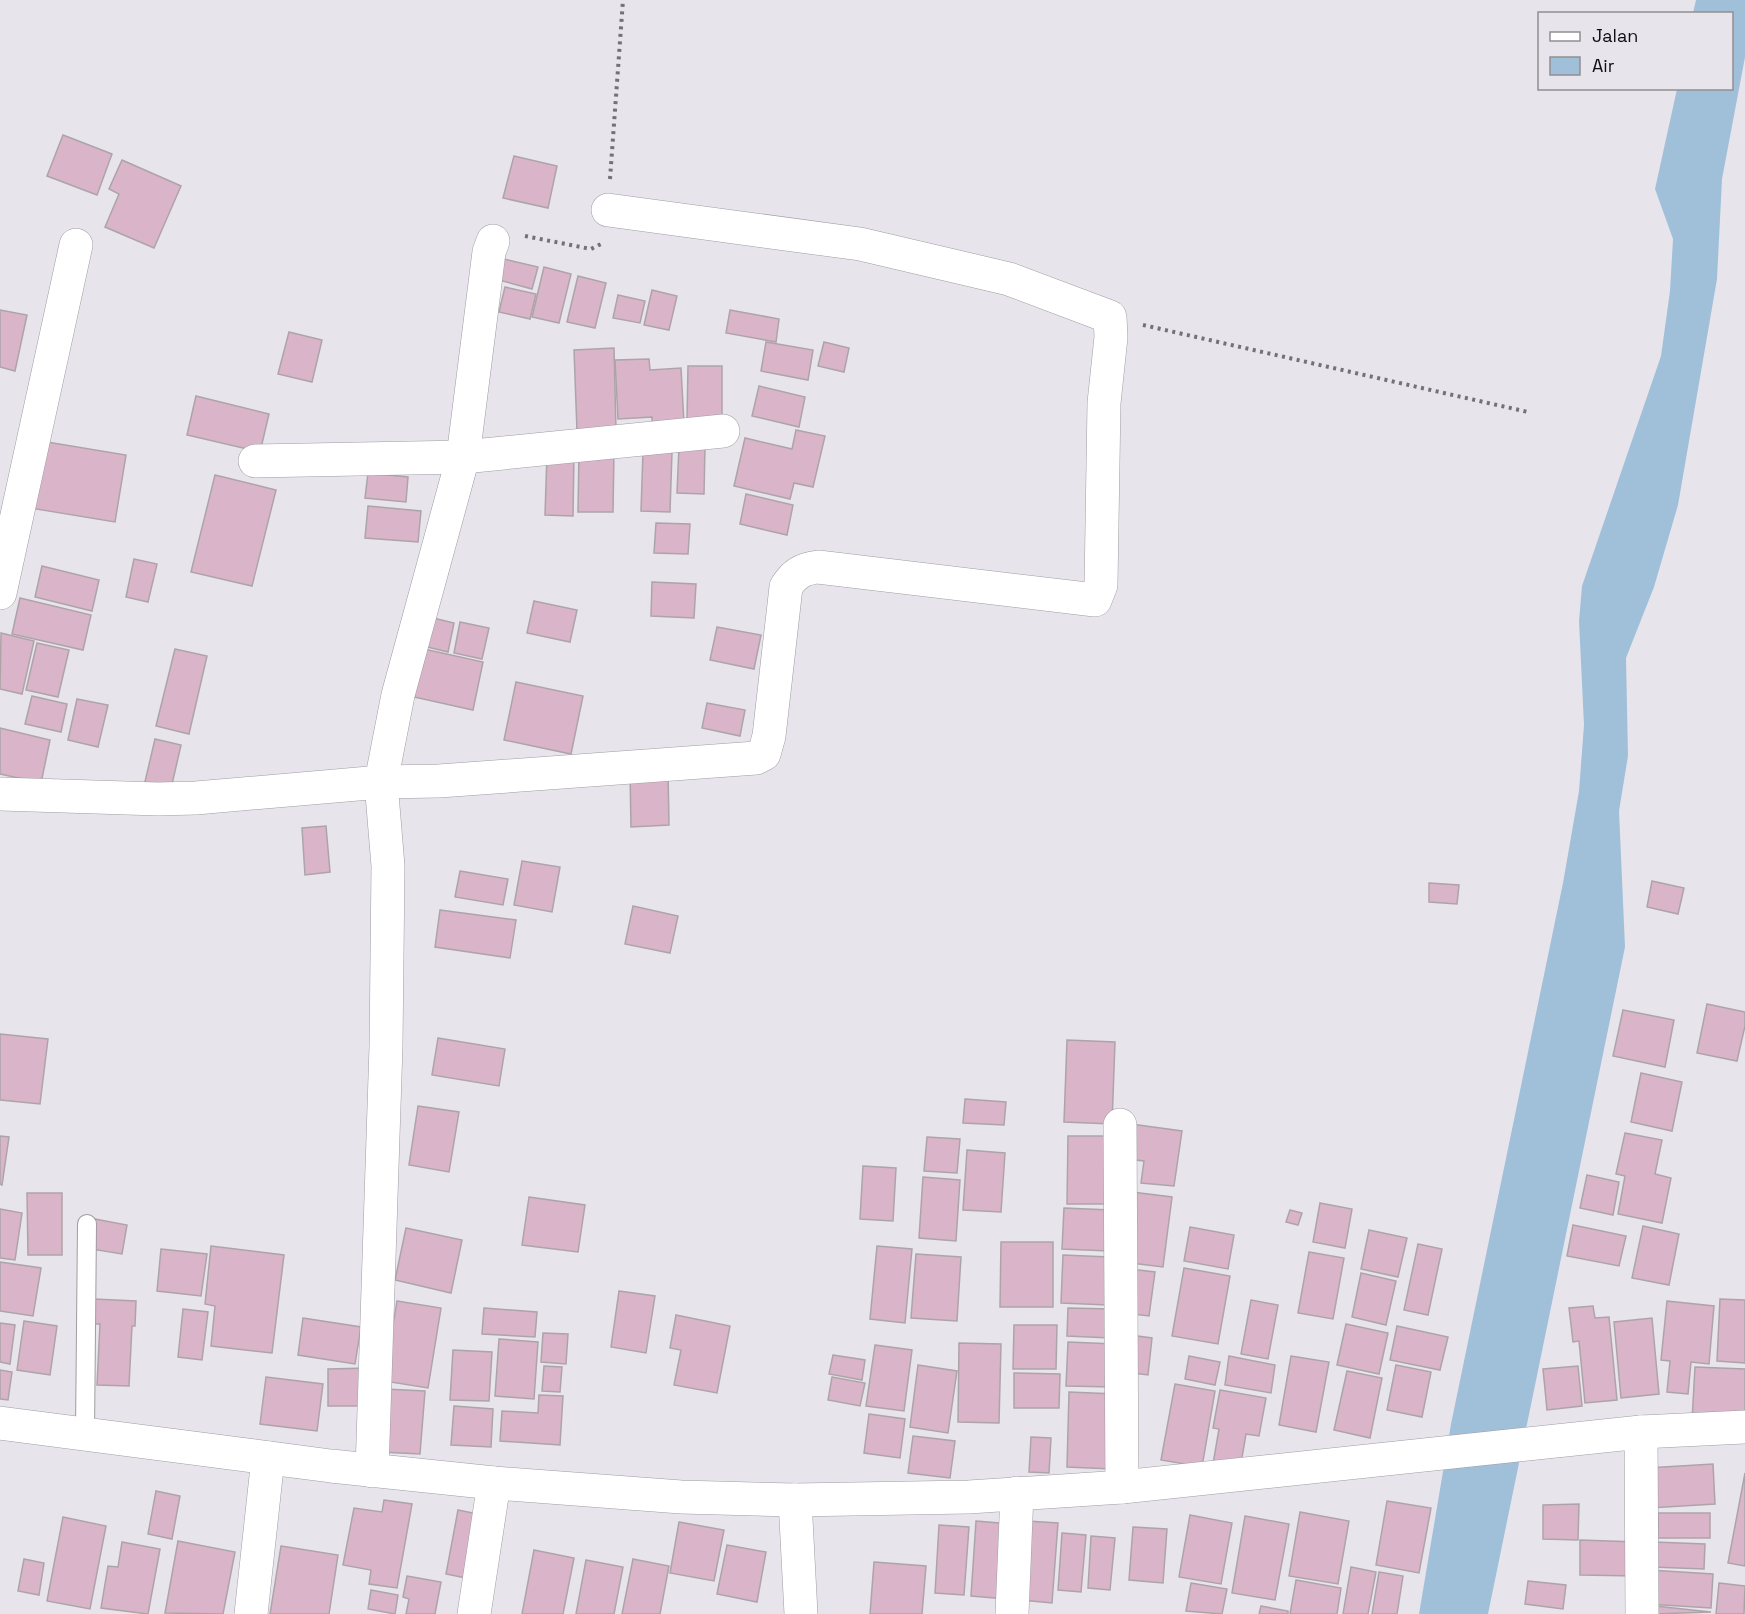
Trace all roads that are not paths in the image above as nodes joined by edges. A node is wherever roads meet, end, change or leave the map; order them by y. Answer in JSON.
{"nodes":[{"id":1,"x":608,"y":210,"type":"road end"},
{"id":2,"x":493,"y":241,"type":"road end"},
{"id":3,"x":76,"y":245,"type":"dead end"},
{"id":4,"x":723,"y":431,"type":"dead end"},
{"id":5,"x":463,"y":457,"type":"junction"},
{"id":6,"x":255,"y":460,"type":"dead end"},
{"id":7,"x":0,"y":593,"type":"edge"},
{"id":8,"x":381,"y":782,"type":"junction"},
{"id":9,"x":0,"y":794,"type":"edge"},
{"id":10,"x":1120,"y":1125,"type":"dead end"},
{"id":11,"x":87,"y":1224,"type":"dead end"},
{"id":12,"x":0,"y":1423,"type":"edge"},
{"id":13,"x":1745,"y":1427,"type":"edge"},
{"id":14,"x":1641,"y":1432,"type":"junction"},
{"id":15,"x":85,"y":1433,"type":"junction"},
{"id":16,"x":268,"y":1458,"type":"junction"},
{"id":17,"x":372,"y":1471,"type":"junction"},
{"id":18,"x":494,"y":1483,"type":"junction"},
{"id":19,"x":1122,"y":1487,"type":"junction"},
{"id":20,"x":1017,"y":1493,"type":"junction"},
{"id":21,"x":795,"y":1500,"type":"junction"},
{"id":22,"x":251,"y":1614,"type":"edge"},
{"id":23,"x":474,"y":1614,"type":"edge"},
{"id":24,"x":801,"y":1614,"type":"edge"},
{"id":25,"x":1011,"y":1614,"type":"edge"},
{"id":26,"x":1642,"y":1614,"type":"edge"}],
"edges":[{"from":1,"to":8,"type":"street"},
{"from":2,"to":5,"type":"street"},
{"from":3,"to":7,"type":"street"},
{"from":4,"to":5,"type":"street"},
{"from":5,"to":6,"type":"street"},
{"from":5,"to":8,"type":"street"},
{"from":8,"to":9,"type":"street"},
{"from":8,"to":17,"type":"street"},
{"from":10,"to":19,"type":"street"},
{"from":11,"to":15,"type":"lane"},
{"from":12,"to":15,"type":"street"},
{"from":13,"to":14,"type":"street"},
{"from":14,"to":19,"type":"street"},
{"from":14,"to":26,"type":"street"},
{"from":15,"to":16,"type":"street"},
{"from":16,"to":17,"type":"street"},
{"from":16,"to":22,"type":"street"},
{"from":17,"to":18,"type":"street"},
{"from":18,"to":21,"type":"street"},
{"from":18,"to":23,"type":"street"},
{"from":19,"to":20,"type":"street"},
{"from":20,"to":21,"type":"street"},
{"from":20,"to":25,"type":"street"},
{"from":21,"to":24,"type":"street"}]}
